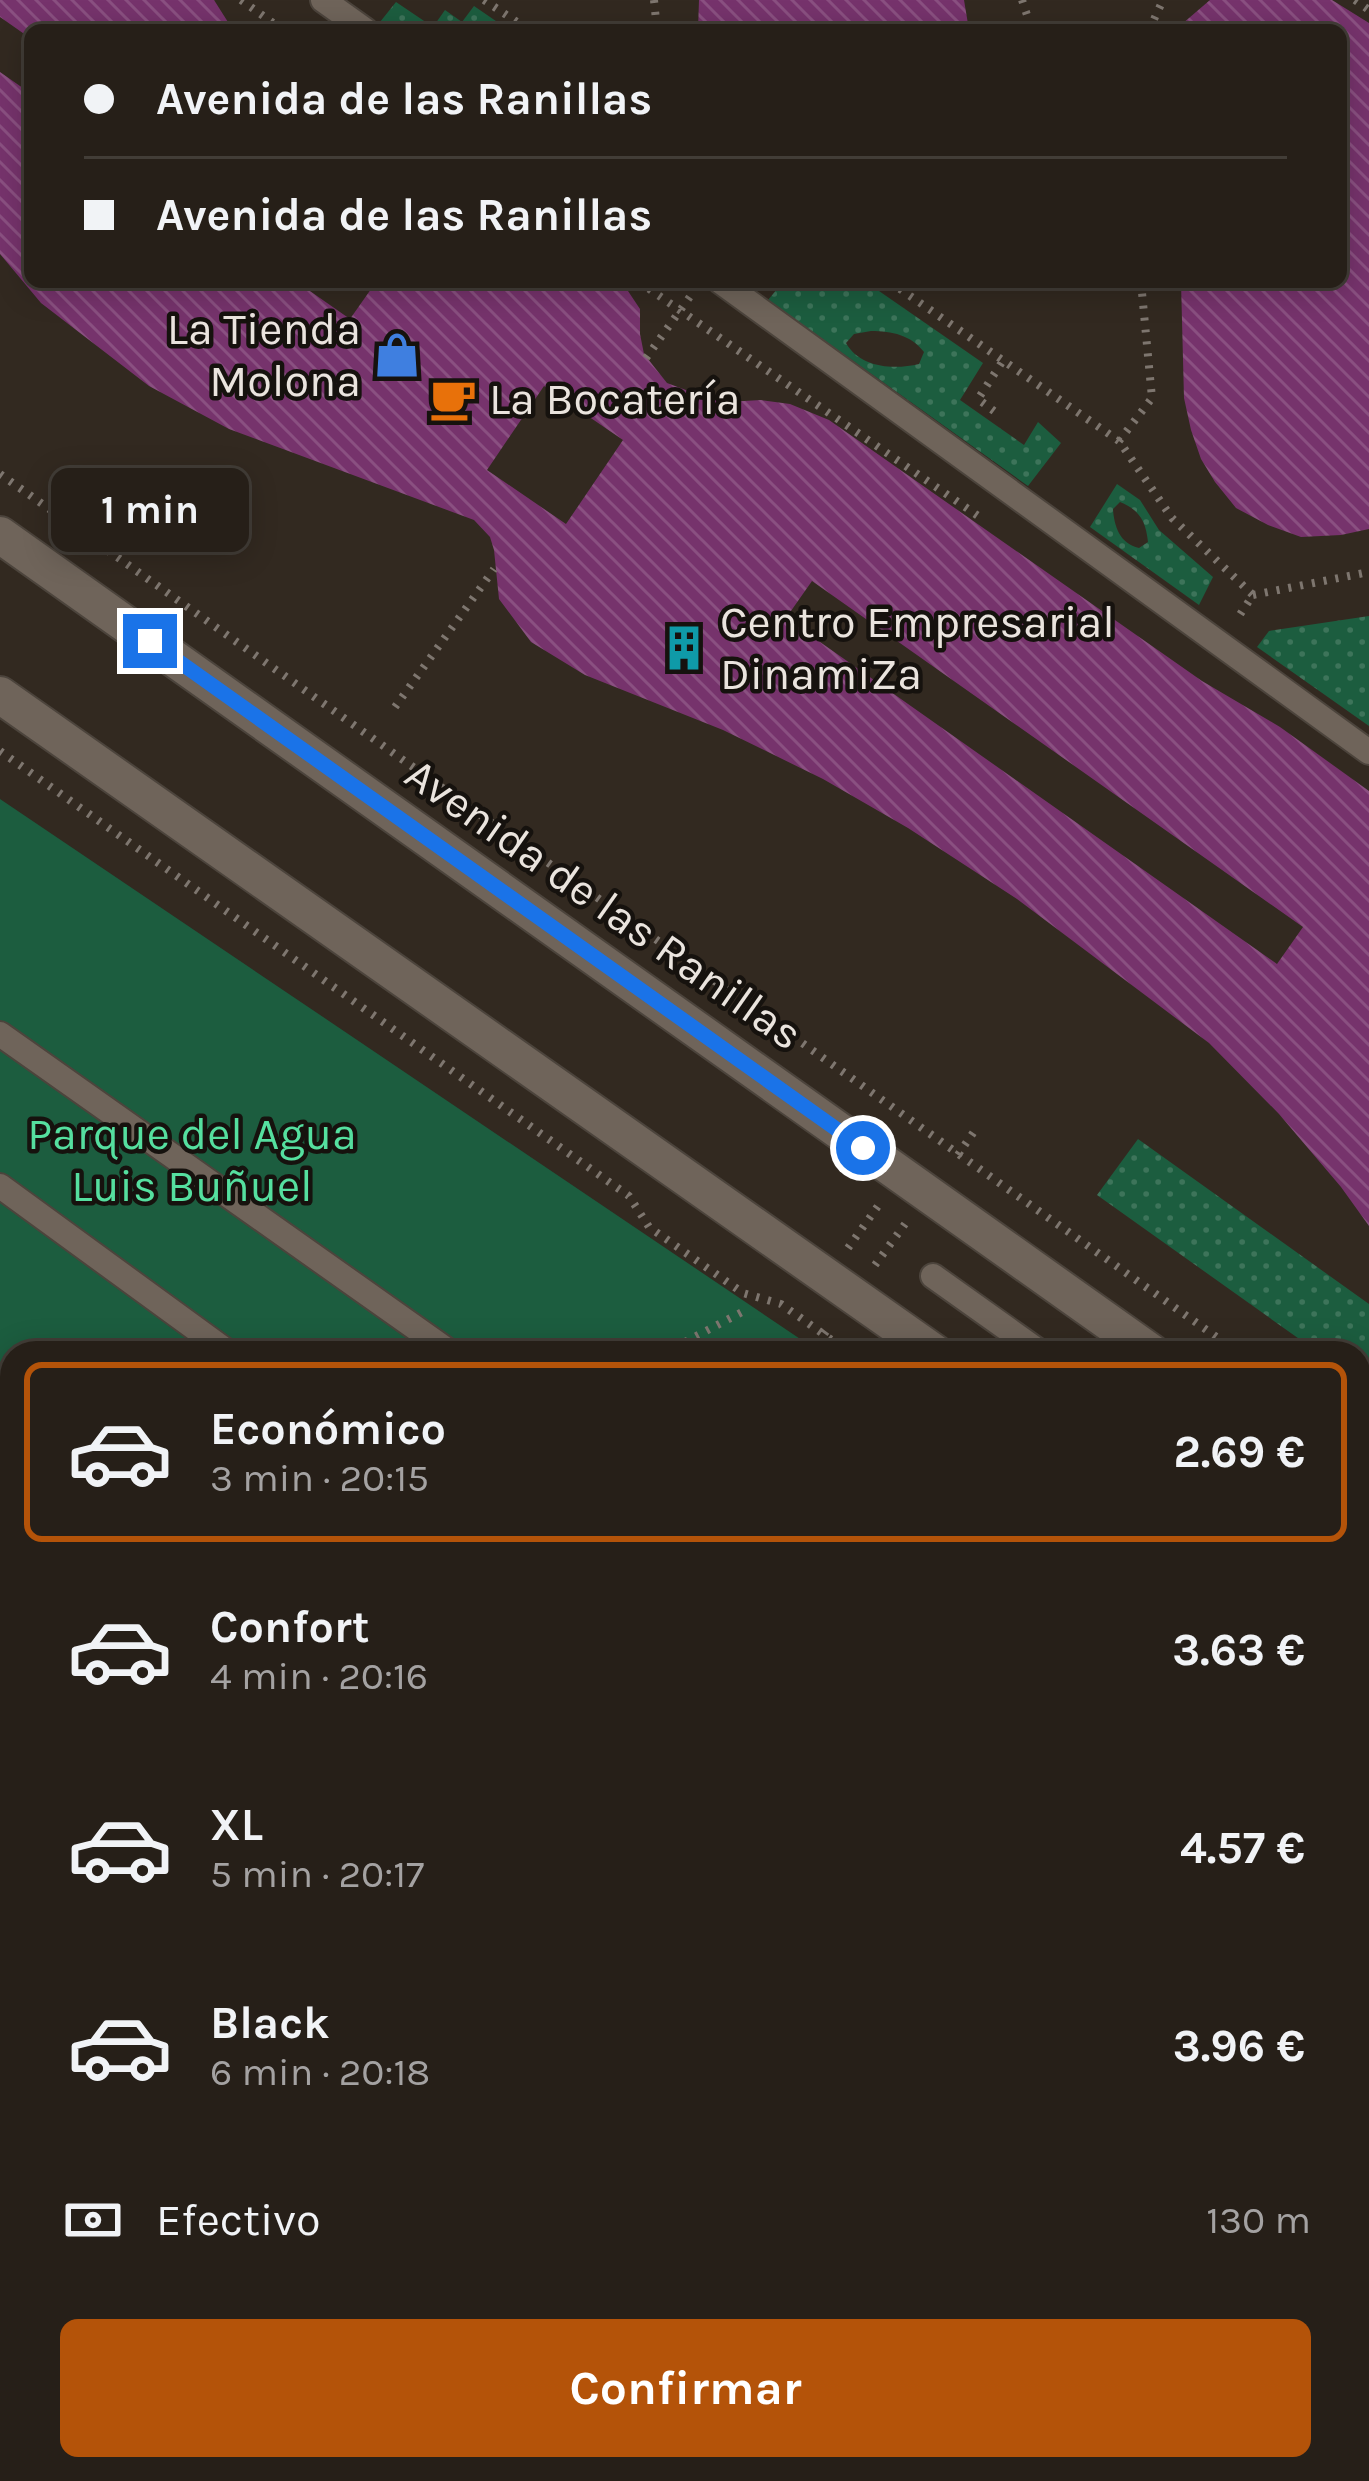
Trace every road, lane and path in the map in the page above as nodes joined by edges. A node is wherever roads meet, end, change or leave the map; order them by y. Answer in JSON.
{"nodes":[{"id":1,"x":241,"y":0,"type":"edge"},
{"id":2,"x":323,"y":0,"type":"edge"},
{"id":3,"x":484,"y":0,"type":"edge"},
{"id":4,"x":1355,"y":0,"type":"edge"},
{"id":5,"x":1369,"y":10,"type":"edge"},
{"id":6,"x":275,"y":24,"type":"edge"},
{"id":7,"x":357,"y":24,"type":"edge"},
{"id":8,"x":520,"y":24,"type":"edge"},
{"id":9,"x":697,"y":288,"type":"edge"},
{"id":10,"x":729,"y":288,"type":"edge"},
{"id":11,"x":898,"y":288,"type":"edge"},
{"id":12,"x":1142,"y":288,"type":"edge"},
{"id":13,"x":646,"y":358,"type":"dead end"},
{"id":14,"x":1002,"y":362,"type":"junction"},
{"id":15,"x":994,"y":411,"type":"dead end"},
{"id":16,"x":1119,"y":441,"type":"junction"},
{"id":17,"x":0,"y":474,"type":"edge"},
{"id":18,"x":0,"y":535,"type":"edge"},
{"id":19,"x":494,"y":569,"type":"dead end"},
{"id":20,"x":1369,"y":572,"type":"edge"},
{"id":21,"x":1253,"y":595,"type":"junction"},
{"id":22,"x":1220,"y":643,"type":"junction"},
{"id":23,"x":0,"y":695,"type":"edge"},
{"id":24,"x":395,"y":707,"type":"dead end"},
{"id":25,"x":0,"y":751,"type":"edge"},
{"id":26,"x":1369,"y":752,"type":"edge"},
{"id":27,"x":0,"y":1034,"type":"edge"},
{"id":28,"x":975,"y":1130,"type":"dead end"},
{"id":29,"x":930,"y":1133,"type":"junction"},
{"id":30,"x":958,"y":1154,"type":"junction"},
{"id":31,"x":914,"y":1184,"type":"junction"},
{"id":32,"x":0,"y":1186,"type":"edge"},
{"id":33,"x":933,"y":1276,"type":"dead end"},
{"id":34,"x":840,"y":1286,"type":"junction"},
{"id":35,"x":744,"y":1311,"type":"dead end"},
{"id":36,"x":799,"y":1317,"type":"junction"},
{"id":37,"x":824,"y":1334,"type":"junction"},
{"id":38,"x":213,"y":1341,"type":"edge"},
{"id":39,"x":434,"y":1341,"type":"edge"},
{"id":40,"x":687,"y":1341,"type":"edge"},
{"id":41,"x":819,"y":1341,"type":"edge"},
{"id":42,"x":834,"y":1341,"type":"edge"},
{"id":43,"x":917,"y":1341,"type":"edge"},
{"id":44,"x":1024,"y":1341,"type":"edge"},
{"id":45,"x":1135,"y":1341,"type":"edge"},
{"id":46,"x":1222,"y":1341,"type":"edge"}],
"edges":[{"from":1,"to":6,"type":"path"},
{"from":2,"to":7,"type":"lane"},
{"from":3,"to":8,"type":"path"},
{"from":4,"to":5,"type":"path"},
{"from":9,"to":13,"type":"path"},
{"from":10,"to":22,"type":"lane"},
{"from":11,"to":14,"type":"path"},
{"from":12,"to":16,"type":"path"},
{"from":14,"to":15,"type":"path"},
{"from":14,"to":16,"type":"path"},
{"from":16,"to":21,"type":"path"},
{"from":17,"to":29,"type":"path"},
{"from":18,"to":31,"type":"main road","name":"Avenida de las Ranillas"},
{"from":19,"to":24,"type":"path"},
{"from":20,"to":21,"type":"path"},
{"from":21,"to":22,"type":"path"},
{"from":22,"to":26,"type":"lane"},
{"from":23,"to":34,"type":"main road"},
{"from":25,"to":36,"type":"path"},
{"from":27,"to":39,"type":"lane"},
{"from":28,"to":30,"type":"path"},
{"from":29,"to":30,"type":"path"},
{"from":29,"to":31,"type":"path"},
{"from":30,"to":31,"type":"path"},
{"from":30,"to":46,"type":"path"},
{"from":31,"to":34,"type":"path"},
{"from":31,"to":34,"type":"path"},
{"from":31,"to":45,"type":"main road","name":"Avenida de las Ranillas"},
{"from":32,"to":38,"type":"lane"},
{"from":33,"to":44,"type":"lane"},
{"from":34,"to":36,"type":"path"},
{"from":34,"to":37,"type":"path"},
{"from":34,"to":43,"type":"main road"},
{"from":35,"to":40,"type":"path"},
{"from":36,"to":37,"type":"path"},
{"from":37,"to":41,"type":"path"},
{"from":37,"to":42,"type":"path"}]}
